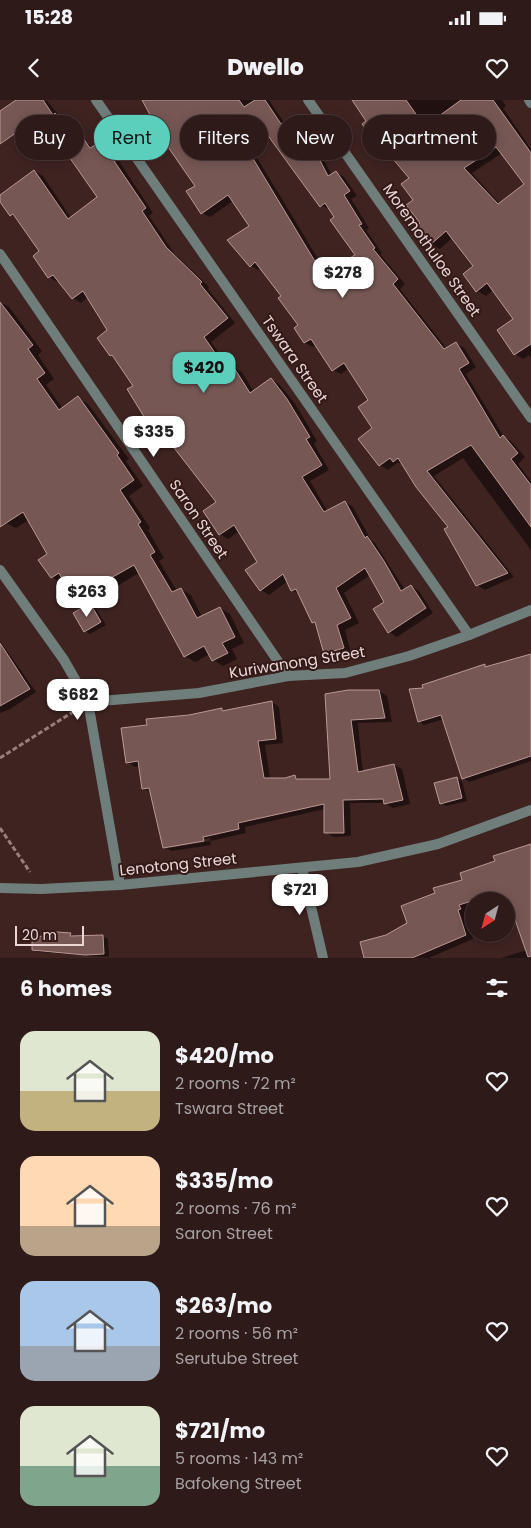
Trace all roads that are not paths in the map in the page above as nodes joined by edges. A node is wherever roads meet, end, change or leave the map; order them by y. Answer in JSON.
{"nodes":[{"id":1,"x":96,"y":100,"type":"edge"},
{"id":2,"x":308,"y":100,"type":"edge"},
{"id":3,"x":529,"y":100,"type":"edge"},
{"id":4,"x":531,"y":103,"type":"edge"},
{"id":5,"x":0,"y":254,"type":"edge"},
{"id":6,"x":531,"y":418,"type":"edge"},
{"id":7,"x":0,"y":570,"type":"edge"},
{"id":8,"x":531,"y":610,"type":"edge"},
{"id":9,"x":470,"y":635,"type":"junction"},
{"id":10,"x":288,"y":676,"type":"junction"},
{"id":11,"x":88,"y":702,"type":"junction"},
{"id":12,"x":531,"y":810,"type":"edge"},
{"id":13,"x":302,"y":868,"type":"junction"},
{"id":14,"x":120,"y":885,"type":"junction"},
{"id":15,"x":0,"y":888,"type":"edge"},
{"id":16,"x":323,"y":958,"type":"edge"}],
"edges":[{"from":1,"to":9,"type":"street","name":"Tswara Street"},
{"from":2,"to":6,"type":"street","name":"Moremothuloe Street"},
{"from":3,"to":4,"type":"street"},
{"from":5,"to":10,"type":"street","name":"Saron Street"},
{"from":7,"to":11,"type":"street"},
{"from":8,"to":9,"type":"street","name":"Kuriwanong Street"},
{"from":9,"to":10,"type":"street","name":"Kuriwanong Street"},
{"from":10,"to":11,"type":"street","name":"Kuriwanong Street"},
{"from":11,"to":14,"type":"street"},
{"from":12,"to":13,"type":"street","name":"Lenotong Street"},
{"from":13,"to":14,"type":"street","name":"Lenotong Street"},
{"from":13,"to":16,"type":"street"},
{"from":14,"to":15,"type":"street","name":"Lenotong Street"}]}
